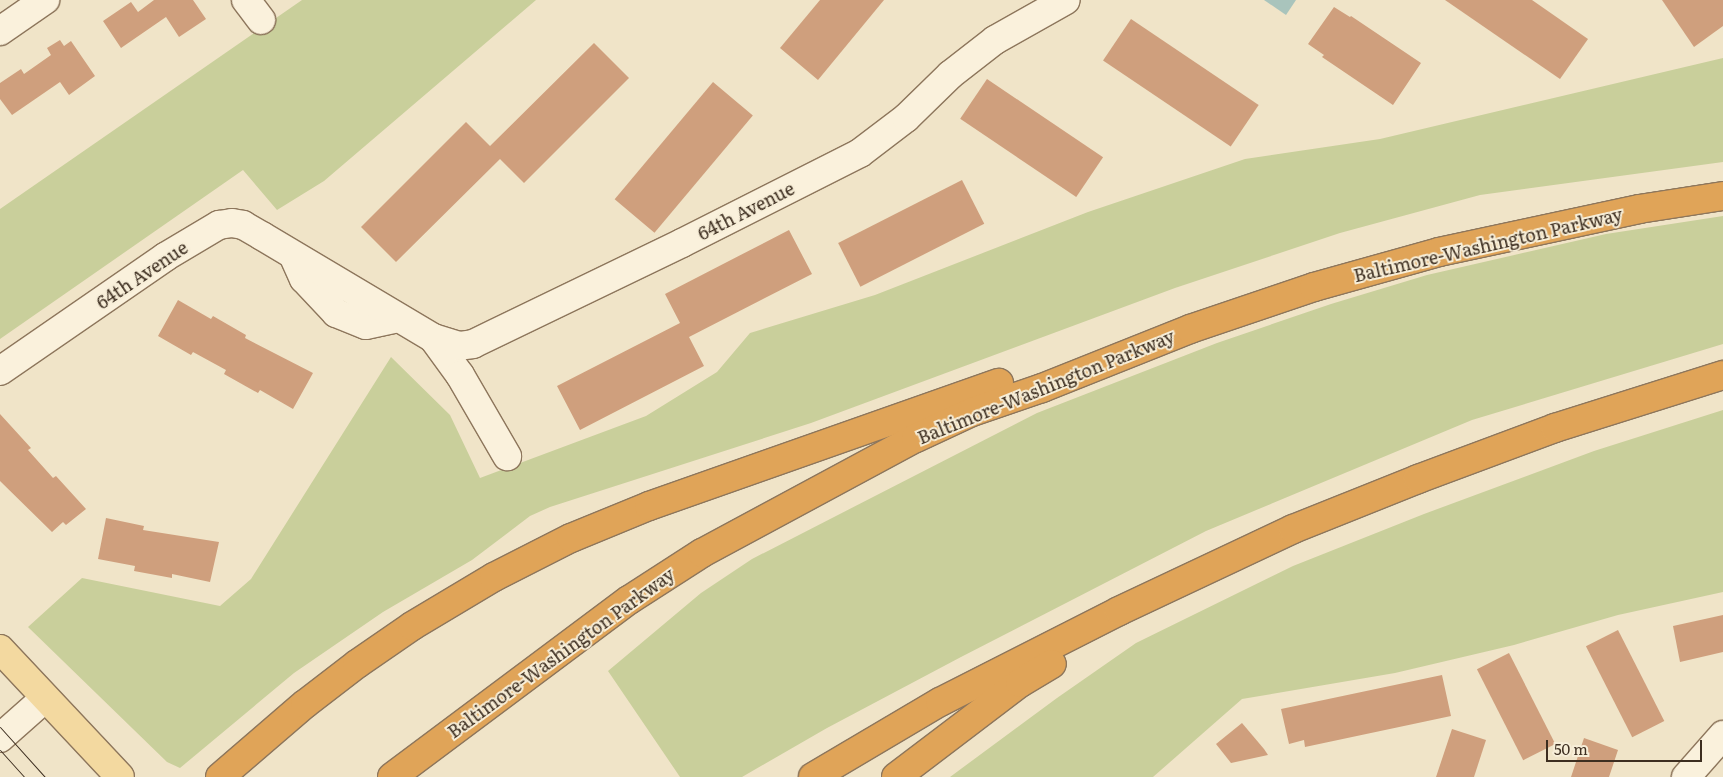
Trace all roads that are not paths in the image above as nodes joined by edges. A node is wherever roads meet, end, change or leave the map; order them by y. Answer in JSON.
{"nodes":[{"id":1,"x":45,"y":0,"type":"edge"},
{"id":2,"x":1066,"y":0,"type":"edge"},
{"id":3,"x":0,"y":31,"type":"edge"},
{"id":4,"x":1723,"y":196,"type":"edge"},
{"id":5,"x":1190,"y":329,"type":"junction"},
{"id":6,"x":433,"y":338,"type":"junction"},
{"id":7,"x":0,"y":371,"type":"edge"},
{"id":8,"x":1723,"y":375,"type":"edge"},
{"id":9,"x":507,"y":456,"type":"dead end"},
{"id":10,"x":1211,"y":566,"type":"junction"},
{"id":11,"x":0,"y":649,"type":"edge"},
{"id":12,"x":44,"y":698,"type":"junction"},
{"id":13,"x":1723,"y":735,"type":"edge"},
{"id":14,"x":0,"y":738,"type":"edge"},
{"id":15,"x":120,"y":777,"type":"edge"},
{"id":16,"x":220,"y":777,"type":"edge"},
{"id":17,"x":392,"y":777,"type":"edge"},
{"id":18,"x":813,"y":777,"type":"edge"},
{"id":19,"x":896,"y":777,"type":"edge"},
{"id":20,"x":1686,"y":777,"type":"edge"}],
"edges":[{"from":1,"to":3,"type":"street"},
{"from":2,"to":6,"type":"street","name":"64th Avenue"},
{"from":4,"to":5,"type":"highway","name":"Baltimore-Washington Parkway"},
{"from":5,"to":16,"type":"highway"},
{"from":5,"to":17,"type":"highway","name":"Baltimore-Washington Parkway"},
{"from":6,"to":7,"type":"street","name":"64th Avenue"},
{"from":6,"to":9,"type":"street"},
{"from":8,"to":10,"type":"highway"},
{"from":10,"to":18,"type":"highway"},
{"from":10,"to":19,"type":"highway"},
{"from":11,"to":12,"type":"main road"},
{"from":12,"to":14,"type":"street"},
{"from":12,"to":15,"type":"main road"},
{"from":13,"to":20,"type":"street"}]}
